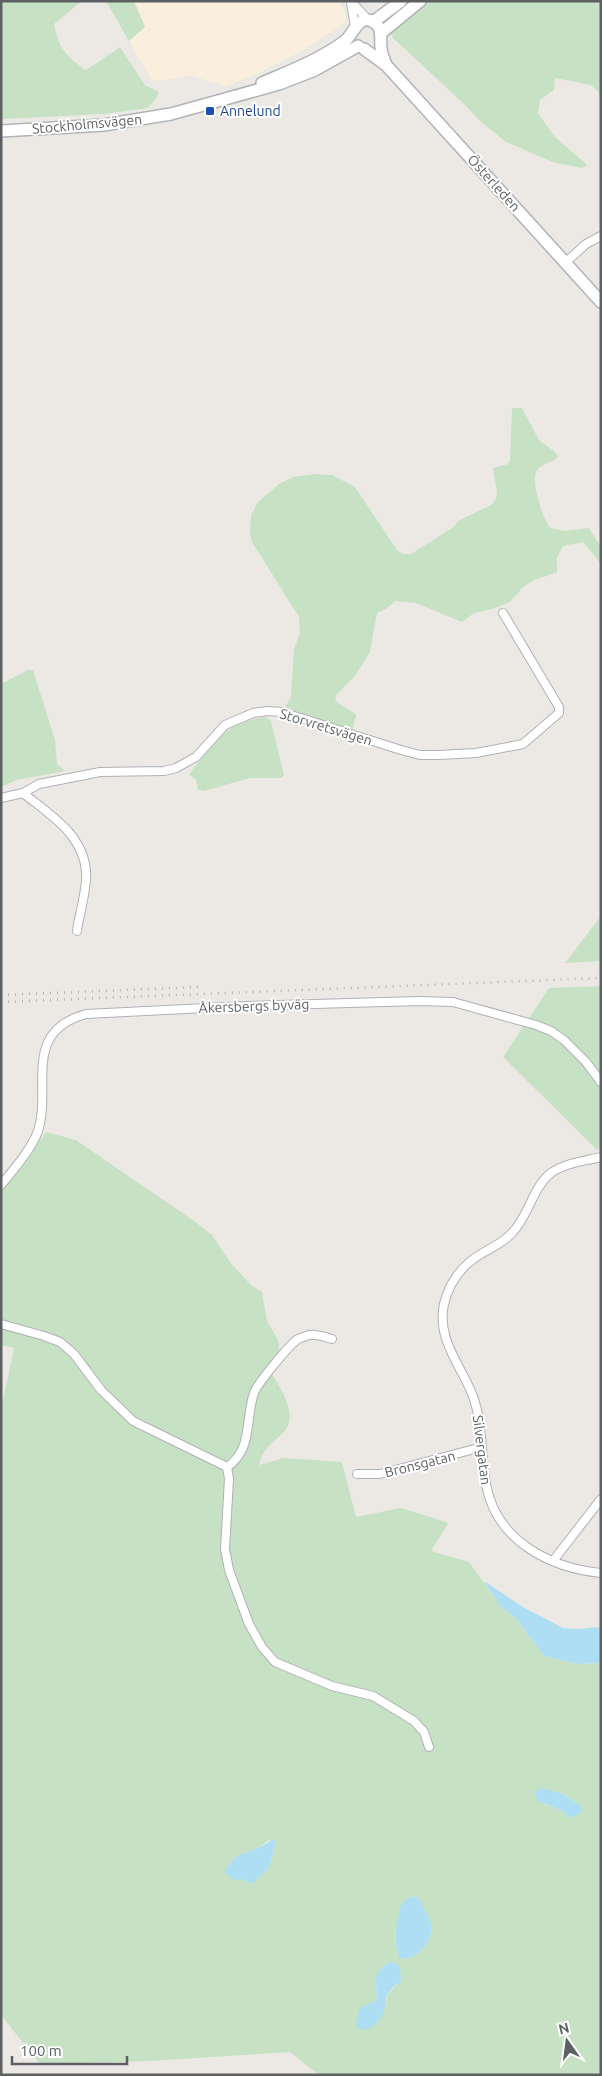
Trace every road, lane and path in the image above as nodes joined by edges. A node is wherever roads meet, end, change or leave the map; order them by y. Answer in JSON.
{"nodes":[{"id":1,"x":351,"y":1,"type":"edge"},
{"id":2,"x":401,"y":1,"type":"edge"},
{"id":3,"x":420,"y":1,"type":"edge"},
{"id":4,"x":371,"y":21,"type":"junction"},
{"id":5,"x":354,"y":30,"type":"junction"},
{"id":6,"x":381,"y":36,"type":"junction"},
{"id":7,"x":361,"y":47,"type":"junction"},
{"id":8,"x":386,"y":65,"type":"junction"},
{"id":9,"x":231,"y":97,"type":"junction"},
{"id":10,"x":1,"y":131,"type":"edge"},
{"id":11,"x":601,"y":236,"type":"edge"},
{"id":12,"x":566,"y":262,"type":"junction"},
{"id":13,"x":601,"y":302,"type":"edge"},
{"id":14,"x":503,"y":613,"type":"dead end"},
{"id":15,"x":23,"y":793,"type":"junction"},
{"id":16,"x":1,"y":798,"type":"edge"},
{"id":17,"x":77,"y":931,"type":"dead end"},
{"id":18,"x":601,"y":1082,"type":"edge"},
{"id":19,"x":601,"y":1157,"type":"edge"},
{"id":20,"x":1,"y":1185,"type":"edge"},
{"id":21,"x":1,"y":1324,"type":"edge"},
{"id":22,"x":332,"y":1338,"type":"dead end"},
{"id":23,"x":482,"y":1447,"type":"junction"},
{"id":24,"x":227,"y":1467,"type":"junction"},
{"id":25,"x":357,"y":1474,"type":"dead end"},
{"id":26,"x":601,"y":1499,"type":"edge"},
{"id":27,"x":553,"y":1561,"type":"junction"},
{"id":28,"x":601,"y":1573,"type":"edge"},
{"id":29,"x":430,"y":1747,"type":"dead end"}],
"edges":[{"from":1,"to":4,"type":"street"},
{"from":1,"to":5,"type":"street"},
{"from":2,"to":4,"type":"main road","name":"Stockholmsvägen"},
{"from":3,"to":6,"type":"main road","name":"Stockholmsvägen"},
{"from":4,"to":5,"type":"main road","name":"Stockholmsvägen"},
{"from":4,"to":6,"type":"main road"},
{"from":5,"to":7,"type":"main road"},
{"from":5,"to":9,"type":"main road","name":"Stockholmsvägen"},
{"from":6,"to":7,"type":"main road","name":"Stockholmsvägen"},
{"from":6,"to":8,"type":"main road","name":"Österleden"},
{"from":7,"to":8,"type":"main road","name":"Österleden"},
{"from":7,"to":9,"type":"main road","name":"Stockholmsvägen"},
{"from":8,"to":12,"type":"main road","name":"Österleden"},
{"from":9,"to":10,"type":"main road","name":"Stockholmsvägen"},
{"from":11,"to":12,"type":"street"},
{"from":12,"to":13,"type":"main road","name":"Österleden"},
{"from":14,"to":15,"type":"street","name":"Storvretsvägen"},
{"from":15,"to":16,"type":"street","name":"Storvretsvägen"},
{"from":15,"to":17,"type":"street"},
{"from":18,"to":20,"type":"street","name":"Åkersbergs byväg"},
{"from":19,"to":23,"type":"street","name":"Silvergatan"},
{"from":21,"to":24,"type":"street"},
{"from":22,"to":24,"type":"street"},
{"from":23,"to":25,"type":"street","name":"Bronsgatan"},
{"from":23,"to":27,"type":"street","name":"Silvergatan"},
{"from":24,"to":29,"type":"street"},
{"from":26,"to":27,"type":"street"},
{"from":27,"to":28,"type":"street","name":"Silvergatan"}]}
